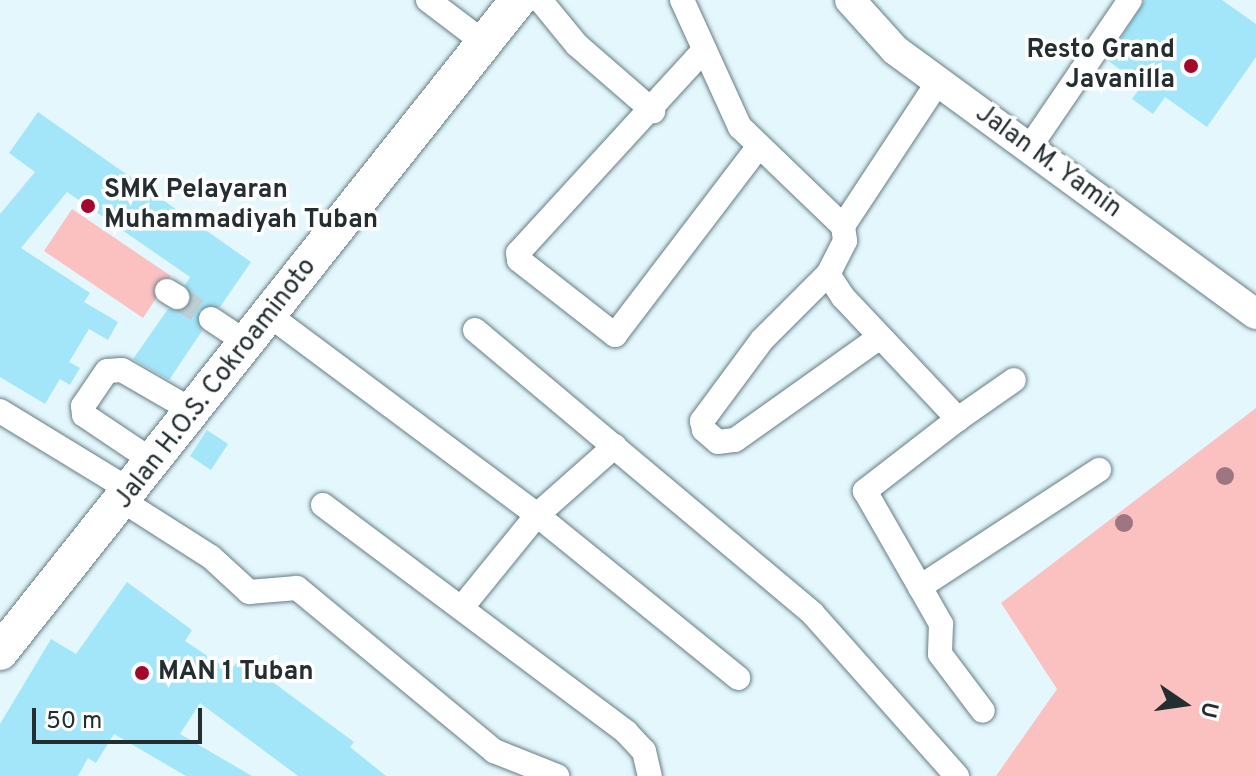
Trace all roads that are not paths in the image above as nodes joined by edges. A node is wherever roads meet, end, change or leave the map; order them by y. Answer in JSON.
{"nodes":[{"id":1,"x":428,"y":0,"type":"edge"},
{"id":2,"x":518,"y":0,"type":"edge"},
{"id":3,"x":540,"y":0,"type":"edge"},
{"id":4,"x":682,"y":0,"type":"edge"},
{"id":5,"x":850,"y":0,"type":"edge"},
{"id":6,"x":1130,"y":0,"type":"edge"},
{"id":7,"x":486,"y":44,"type":"junction"},
{"id":8,"x":704,"y":50,"type":"junction"},
{"id":9,"x":938,"y":82,"type":"junction"},
{"id":10,"x":653,"y":111,"type":"junction"},
{"id":11,"x":759,"y":146,"type":"junction"},
{"id":12,"x":1029,"y":148,"type":"junction"},
{"id":13,"x":843,"y":226,"type":"junction"},
{"id":14,"x":828,"y":274,"type":"junction"},
{"id":15,"x":1256,"y":314,"type":"edge"},
{"id":16,"x":269,"y":315,"type":"junction"},
{"id":17,"x":211,"y":319,"type":"tunnel mouth"},
{"id":18,"x":475,"y":330,"type":"dead end"},
{"id":19,"x":880,"y":337,"type":"junction"},
{"id":20,"x":247,"y":343,"type":"junction"},
{"id":21,"x":1014,"y":380,"type":"dead end"},
{"id":22,"x":0,"y":411,"type":"edge"},
{"id":23,"x":193,"y":411,"type":"junction"},
{"id":24,"x":958,"y":419,"type":"junction"},
{"id":25,"x":615,"y":446,"type":"junction"},
{"id":26,"x":154,"y":462,"type":"junction"},
{"id":27,"x":1099,"y":470,"type":"dead end"},
{"id":28,"x":127,"y":496,"type":"junction"},
{"id":29,"x":323,"y":505,"type":"dead end"},
{"id":30,"x":537,"y":515,"type":"junction"},
{"id":31,"x":920,"y":587,"type":"junction"},
{"id":32,"x":463,"y":606,"type":"junction"},
{"id":33,"x":0,"y":652,"type":"edge"},
{"id":34,"x":738,"y":678,"type":"dead end"},
{"id":35,"x":983,"y":711,"type":"dead end"},
{"id":36,"x":557,"y":776,"type":"edge"},
{"id":37,"x":650,"y":776,"type":"edge"},
{"id":38,"x":957,"y":776,"type":"edge"}],
"edges":[{"from":1,"to":7,"type":"street"},
{"from":2,"to":7,"type":"highway","name":"Jalan H.O.S. Cokroaminoto"},
{"from":3,"to":10,"type":"street"},
{"from":4,"to":8,"type":"street"},
{"from":5,"to":9,"type":"main road","name":"Jalan M. Yamin"},
{"from":6,"to":12,"type":"street"},
{"from":7,"to":16,"type":"highway","name":"Jalan H.O.S. Cokroaminoto"},
{"from":8,"to":10,"type":"street"},
{"from":8,"to":11,"type":"street"},
{"from":9,"to":12,"type":"main road","name":"Jalan M. Yamin"},
{"from":9,"to":13,"type":"street"},
{"from":10,"to":11,"type":"street"},
{"from":11,"to":13,"type":"street"},
{"from":12,"to":15,"type":"main road","name":"Jalan M. Yamin"},
{"from":13,"to":14,"type":"street"},
{"from":14,"to":19,"type":"street"},
{"from":14,"to":19,"type":"street"},
{"from":16,"to":20,"type":"highway","name":"Jalan H.O.S. Cokroaminoto"},
{"from":16,"to":30,"type":"street"},
{"from":17,"to":20,"type":"street"},
{"from":18,"to":25,"type":"street"},
{"from":19,"to":24,"type":"street"},
{"from":20,"to":23,"type":"highway","name":"Jalan H.O.S. Cokroaminoto"},
{"from":21,"to":24,"type":"street"},
{"from":22,"to":28,"type":"street"},
{"from":23,"to":26,"type":"highway","name":"Jalan H.O.S. Cokroaminoto"},
{"from":23,"to":26,"type":"street"},
{"from":24,"to":31,"type":"street"},
{"from":25,"to":30,"type":"street"},
{"from":25,"to":38,"type":"street"},
{"from":26,"to":28,"type":"highway","name":"Jalan H.O.S. Cokroaminoto"},
{"from":27,"to":31,"type":"street"},
{"from":28,"to":33,"type":"highway","name":"Jalan H.O.S. Cokroaminoto"},
{"from":28,"to":36,"type":"street"},
{"from":29,"to":32,"type":"street"},
{"from":30,"to":32,"type":"street"},
{"from":30,"to":34,"type":"street"},
{"from":31,"to":35,"type":"street"},
{"from":32,"to":37,"type":"street"}]}
